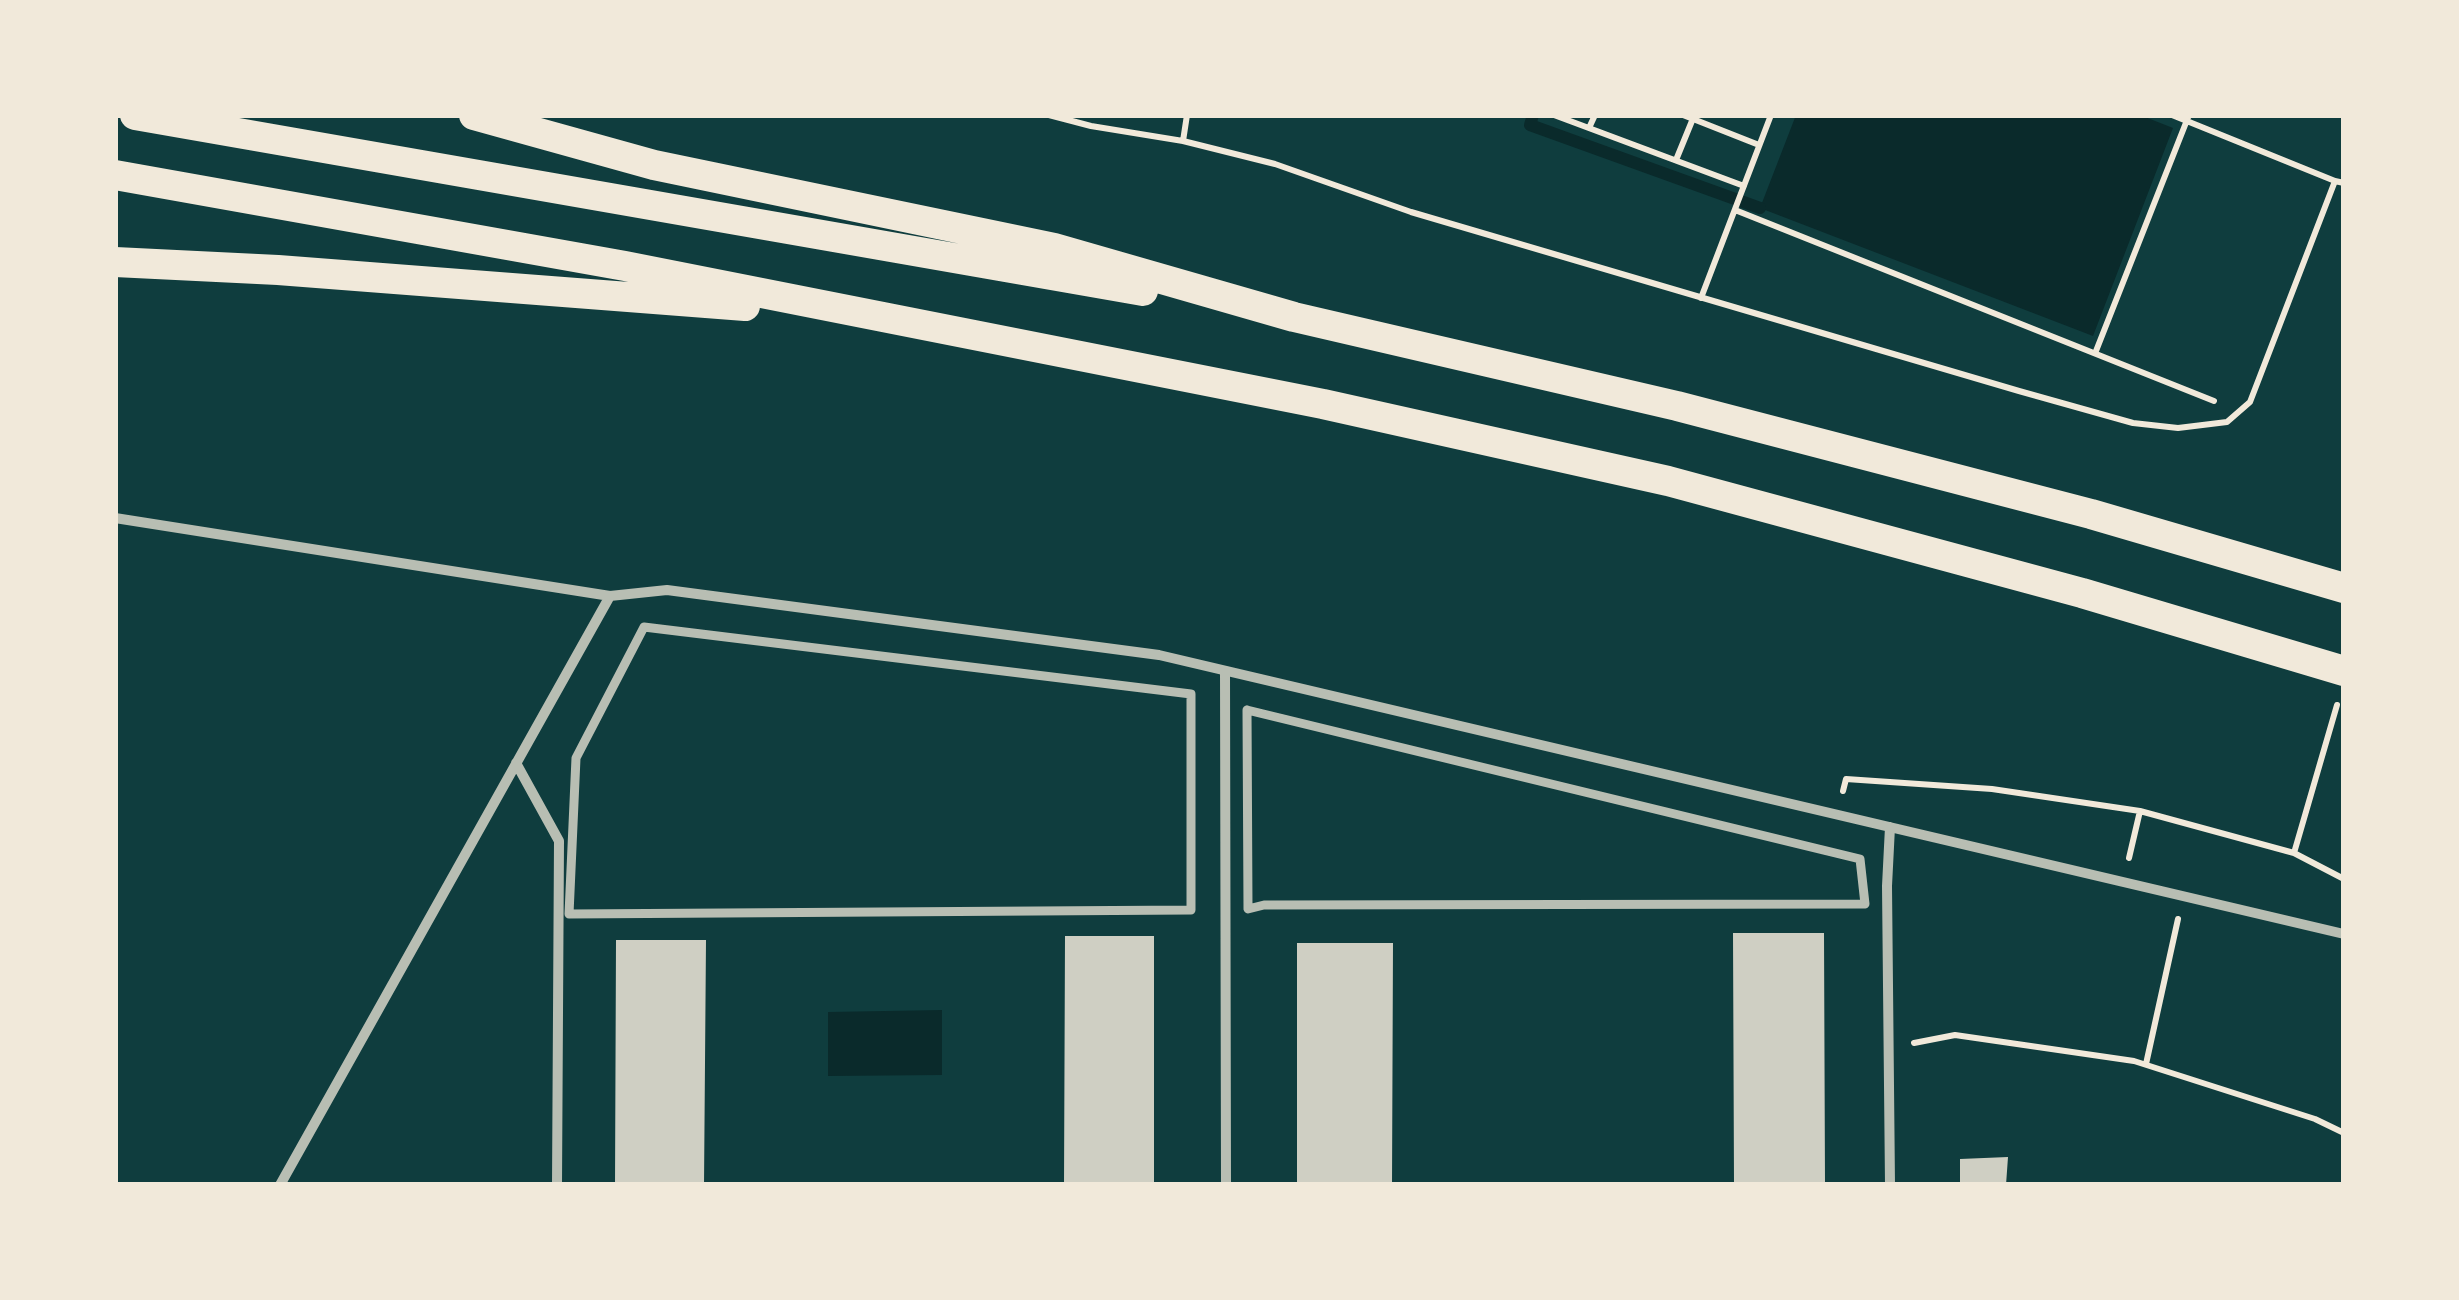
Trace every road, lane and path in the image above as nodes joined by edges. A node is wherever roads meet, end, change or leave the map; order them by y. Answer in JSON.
{"nodes":[{"id":1,"x":134,"y":115,"type":"edge"},
{"id":2,"x":474,"y":115,"type":"edge"},
{"id":3,"x":1050,"y":115,"type":"edge"},
{"id":4,"x":1187,"y":115,"type":"edge"},
{"id":5,"x":1554,"y":115,"type":"edge"},
{"id":6,"x":1595,"y":115,"type":"edge"},
{"id":7,"x":1684,"y":115,"type":"edge"},
{"id":8,"x":1771,"y":115,"type":"edge"},
{"id":9,"x":2172,"y":115,"type":"edge"},
{"id":10,"x":1693,"y":117,"type":"edge"},
{"id":11,"x":2188,"y":118,"type":"edge"},
{"id":12,"x":1590,"y":128,"type":"junction"},
{"id":13,"x":1184,"y":141,"type":"junction"},
{"id":14,"x":1760,"y":144,"type":"junction"},
{"id":15,"x":1676,"y":161,"type":"junction"},
{"id":16,"x":115,"y":176,"type":"edge"},
{"id":17,"x":2340,"y":182,"type":"edge"},
{"id":18,"x":1743,"y":190,"type":"junction"},
{"id":19,"x":1735,"y":210,"type":"junction"},
{"id":20,"x":115,"y":262,"type":"edge"},
{"id":21,"x":1701,"y":298,"type":"junction"},
{"id":22,"x":1294,"y":317,"type":"junction"},
{"id":23,"x":910,"y":320,"type":"junction"},
{"id":24,"x":2096,"y":352,"type":"junction"},
{"id":25,"x":2214,"y":402,"type":"dead end"},
{"id":26,"x":115,"y":518,"type":"edge"},
{"id":27,"x":2344,"y":588,"type":"edge"},
{"id":28,"x":610,"y":596,"type":"junction"},
{"id":29,"x":1225,"y":671,"type":"junction"},
{"id":30,"x":2342,"y":684,"type":"edge"},
{"id":31,"x":516,"y":763,"type":"junction"},
{"id":32,"x":2140,"y":811,"type":"junction"},
{"id":33,"x":1838,"y":812,"type":"junction"},
{"id":34,"x":1890,"y":827,"type":"junction"},
{"id":35,"x":2294,"y":853,"type":"junction"},
{"id":36,"x":2344,"y":879,"type":"edge"},
{"id":37,"x":2124,"y":882,"type":"junction"},
{"id":38,"x":2184,"y":896,"type":"junction"},
{"id":39,"x":1865,"y":904,"type":"joint"},
{"id":40,"x":570,"y":914,"type":"joint"},
{"id":41,"x":2344,"y":934,"type":"edge"},
{"id":42,"x":1888,"y":1048,"type":"junction"},
{"id":43,"x":2146,"y":1064,"type":"junction"},
{"id":44,"x":2344,"y":1134,"type":"edge"},
{"id":45,"x":280,"y":1185,"type":"edge"},
{"id":46,"x":557,"y":1185,"type":"edge"},
{"id":47,"x":1226,"y":1185,"type":"edge"},
{"id":48,"x":1890,"y":1185,"type":"edge"}],
"edges":[{"from":1,"to":22,"type":"highway"},
{"from":2,"to":22,"type":"highway"},
{"from":3,"to":13,"type":"path"},
{"from":4,"to":13,"type":"path"},
{"from":5,"to":12,"type":"path"},
{"from":6,"to":12,"type":"path"},
{"from":7,"to":10,"type":"path"},
{"from":8,"to":14,"type":"path"},
{"from":9,"to":11,"type":"path"},
{"from":10,"to":14,"type":"path"},
{"from":10,"to":15,"type":"path"},
{"from":11,"to":17,"type":"path"},
{"from":11,"to":24,"type":"path"},
{"from":12,"to":15,"type":"path"},
{"from":13,"to":21,"type":"path"},
{"from":14,"to":18,"type":"path"},
{"from":15,"to":18,"type":"path"},
{"from":16,"to":23,"type":"highway"},
{"from":17,"to":21,"type":"path"},
{"from":18,"to":19,"type":"path"},
{"from":19,"to":21,"type":"path"},
{"from":19,"to":24,"type":"path"},
{"from":20,"to":23,"type":"highway"},
{"from":22,"to":27,"type":"highway"},
{"from":23,"to":30,"type":"highway"},
{"from":24,"to":25,"type":"path"},
{"from":26,"to":28,"type":"street"},
{"from":28,"to":29,"type":"street"},
{"from":28,"to":31,"type":"street"},
{"from":29,"to":33,"type":"street"},
{"from":29,"to":47,"type":"street"},
{"from":30,"to":35,"type":"path"},
{"from":31,"to":45,"type":"street"},
{"from":31,"to":46,"type":"street"},
{"from":32,"to":33,"type":"path"},
{"from":32,"to":35,"type":"path"},
{"from":32,"to":37,"type":"path"},
{"from":33,"to":34,"type":"street"},
{"from":34,"to":37,"type":"street"},
{"from":34,"to":42,"type":"street"},
{"from":35,"to":36,"type":"path"},
{"from":37,"to":38,"type":"street"},
{"from":38,"to":41,"type":"street"},
{"from":38,"to":43,"type":"path"},
{"from":39,"to":39,"type":"street"},
{"from":40,"to":40,"type":"street"},
{"from":42,"to":43,"type":"path"},
{"from":42,"to":48,"type":"street"},
{"from":43,"to":44,"type":"path"}]}
